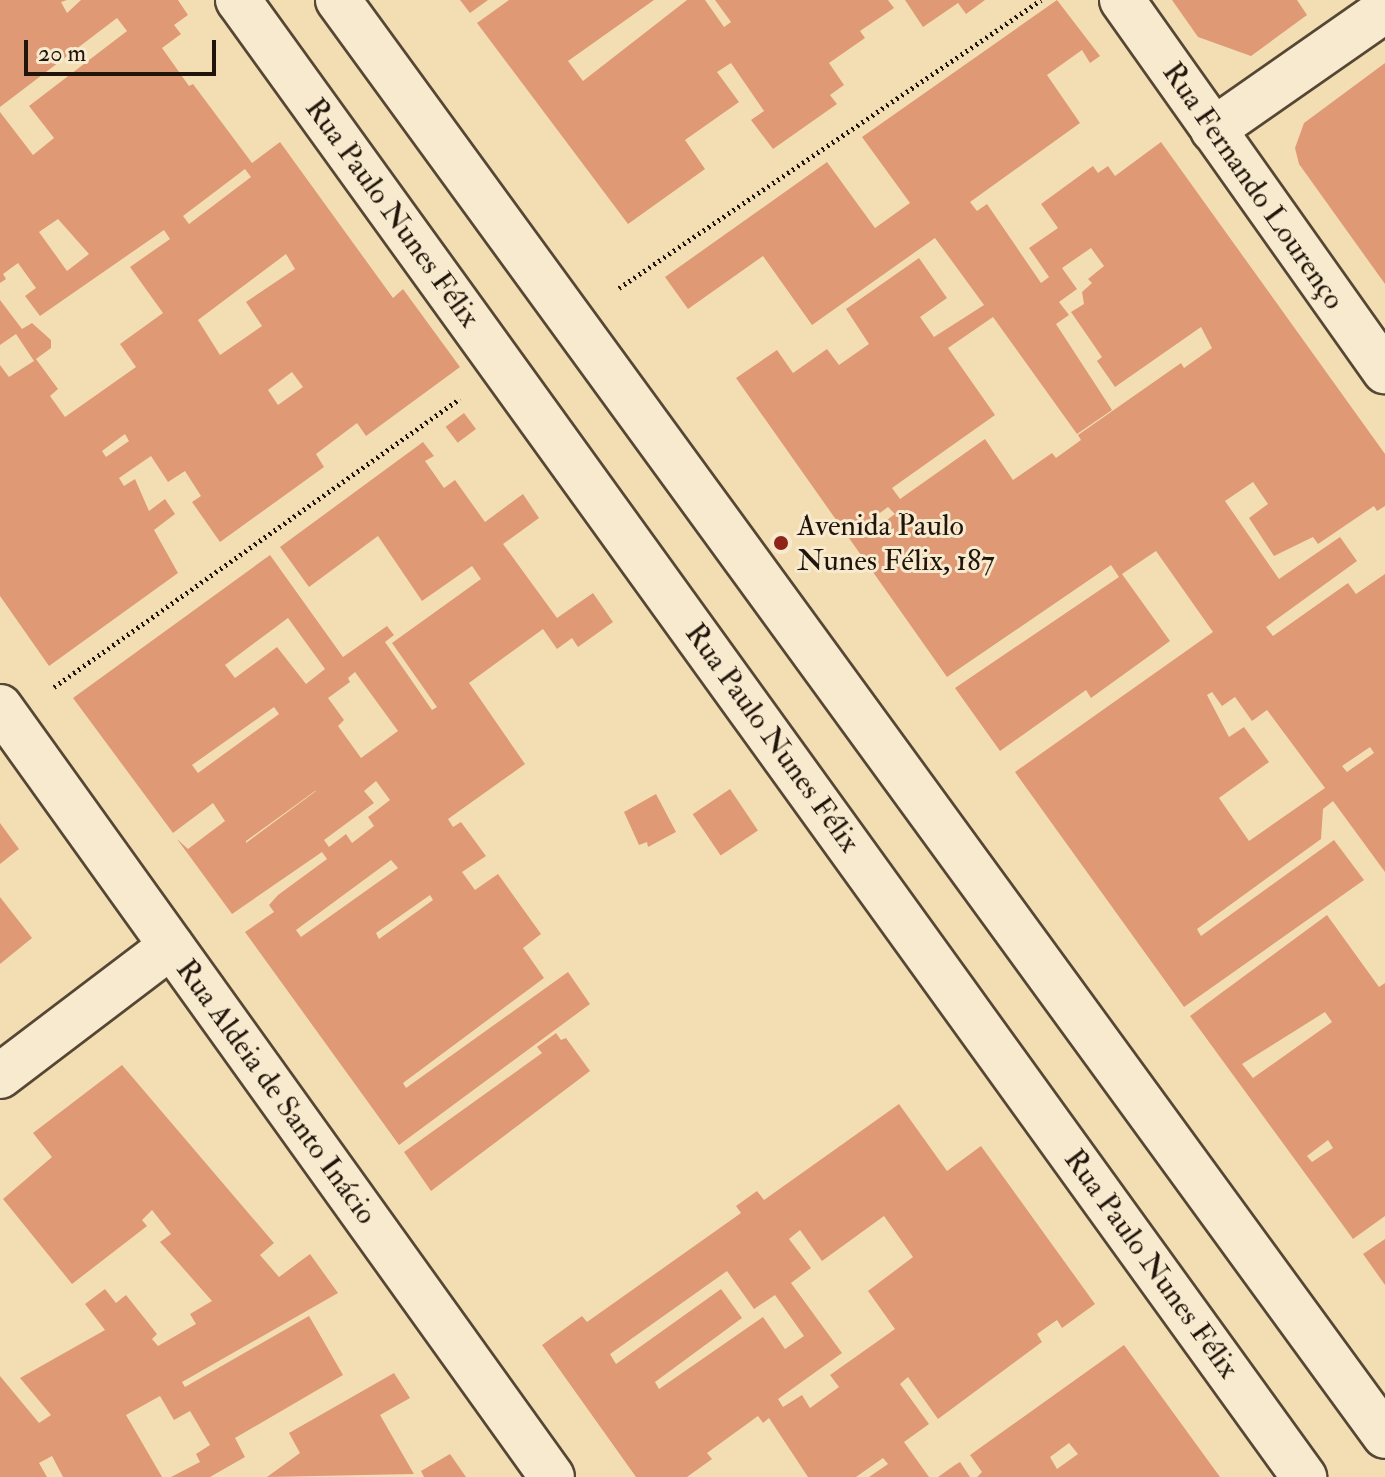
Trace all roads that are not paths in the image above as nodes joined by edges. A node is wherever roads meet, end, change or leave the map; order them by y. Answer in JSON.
{"nodes":[{"id":1,"x":238,"y":0,"type":"edge"},
{"id":2,"x":338,"y":0,"type":"edge"},
{"id":3,"x":1122,"y":0,"type":"edge"},
{"id":4,"x":1385,"y":10,"type":"edge"},
{"id":5,"x":1213,"y":130,"type":"junction"},
{"id":6,"x":1385,"y":371,"type":"edge"},
{"id":7,"x":4,"y":713,"type":"edge"},
{"id":8,"x":171,"y":946,"type":"junction"},
{"id":9,"x":0,"y":1076,"type":"edge"},
{"id":10,"x":1385,"y":1436,"type":"edge"},
{"id":11,"x":552,"y":1477,"type":"edge"},
{"id":12,"x":1304,"y":1477,"type":"edge"}],
"edges":[{"from":1,"to":12,"type":"main road","name":"Rua Paulo Nunes Félix"},
{"from":2,"to":10,"type":"main road"},
{"from":3,"to":5,"type":"main road","name":"Rua Fernando Lourenço"},
{"from":4,"to":5,"type":"main road"},
{"from":5,"to":6,"type":"main road","name":"Rua Fernando Lourenço"},
{"from":7,"to":8,"type":"main road","name":"Rua Aldeia de Santo Inácio"},
{"from":8,"to":9,"type":"main road"},
{"from":8,"to":11,"type":"main road","name":"Rua Aldeia de Santo Inácio"}]}
